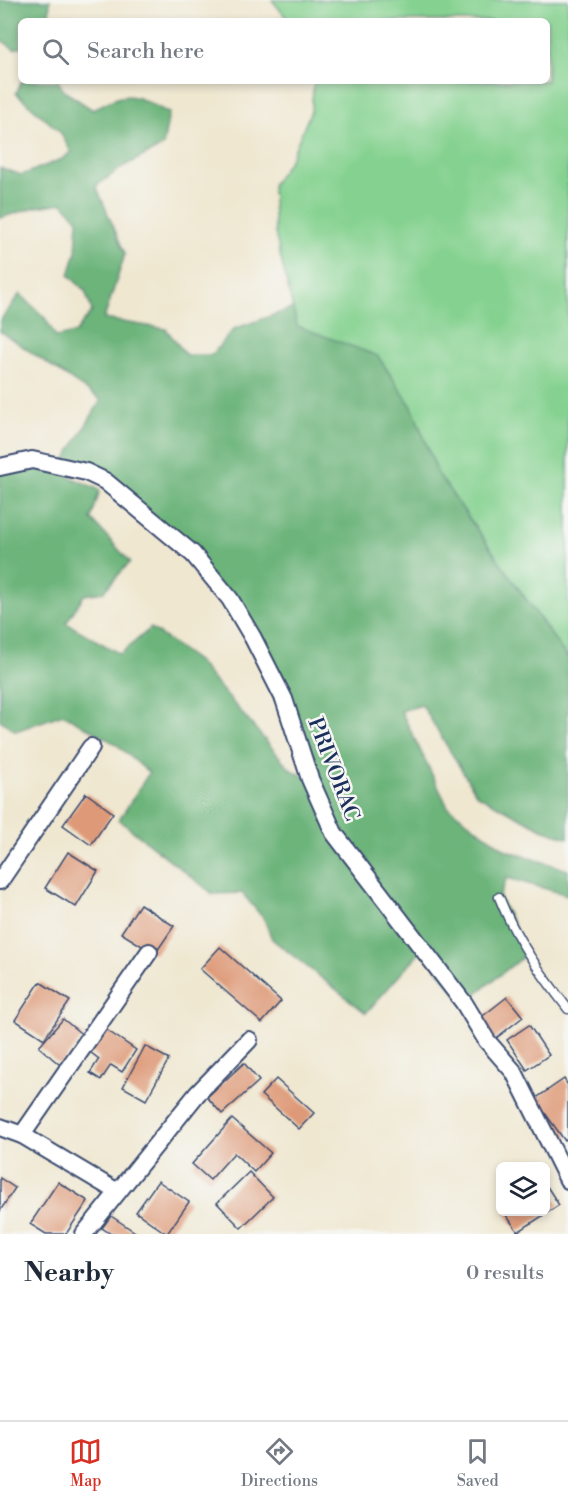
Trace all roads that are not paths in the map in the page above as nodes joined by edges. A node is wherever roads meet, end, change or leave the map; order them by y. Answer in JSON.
{"nodes":[{"id":1,"x":0,"y":467,"type":"edge"},
{"id":2,"x":91,"y":747,"type":"dead end"},
{"id":3,"x":0,"y":881,"type":"edge"},
{"id":4,"x":499,"y":897,"type":"dead end"},
{"id":5,"x":149,"y":952,"type":"dead end"},
{"id":6,"x":568,"y":1009,"type":"edge"},
{"id":7,"x":249,"y":1040,"type":"dead end"},
{"id":8,"x":0,"y":1126,"type":"edge"},
{"id":9,"x":22,"y":1135,"type":"junction"},
{"id":10,"x":568,"y":1180,"type":"edge"},
{"id":11,"x":116,"y":1191,"type":"junction"},
{"id":12,"x":84,"y":1234,"type":"edge"}],
"edges":[{"from":1,"to":10,"type":"street","name":"PRIVORAC"},
{"from":2,"to":3,"type":"street"},
{"from":4,"to":6,"type":"lane"},
{"from":5,"to":9,"type":"street"},
{"from":7,"to":11,"type":"street"},
{"from":8,"to":9,"type":"street"},
{"from":9,"to":11,"type":"street"},
{"from":11,"to":12,"type":"street"}]}
